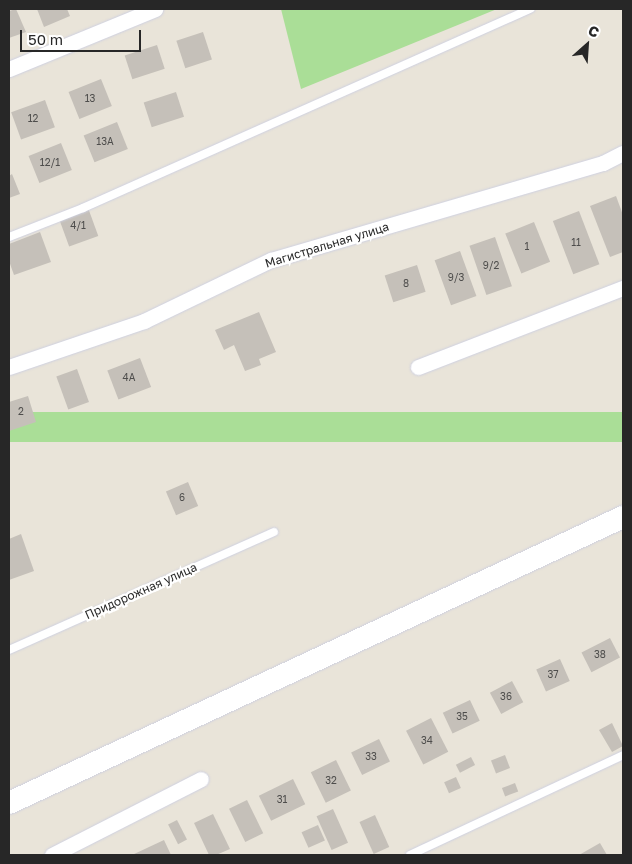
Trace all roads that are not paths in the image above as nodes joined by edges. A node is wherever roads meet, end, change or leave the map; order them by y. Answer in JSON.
{"nodes":[{"id":1,"x":155,"y":9,"type":"edge"},
{"id":2,"x":531,"y":9,"type":"edge"},
{"id":3,"x":9,"y":69,"type":"edge"},
{"id":4,"x":623,"y":153,"type":"edge"},
{"id":5,"x":9,"y":237,"type":"edge"},
{"id":6,"x":623,"y":288,"type":"edge"},
{"id":7,"x":9,"y":367,"type":"edge"},
{"id":8,"x":418,"y":367,"type":"dead end"},
{"id":9,"x":623,"y":517,"type":"edge"},
{"id":10,"x":274,"y":532,"type":"dead end"},
{"id":11,"x":9,"y":650,"type":"edge"},
{"id":12,"x":623,"y":755,"type":"edge"},
{"id":13,"x":200,"y":779,"type":"dead end"},
{"id":14,"x":9,"y":803,"type":"edge"},
{"id":15,"x":52,"y":855,"type":"edge"},
{"id":16,"x":410,"y":855,"type":"edge"}],
"edges":[{"from":1,"to":3,"type":"street"},
{"from":2,"to":5,"type":"lane"},
{"from":4,"to":7,"type":"street","name":"Магистральная улица"},
{"from":6,"to":8,"type":"street"},
{"from":9,"to":14,"type":"main road"},
{"from":10,"to":11,"type":"lane","name":"Придорожная улица"},
{"from":12,"to":16,"type":"lane"},
{"from":13,"to":15,"type":"street"}]}
